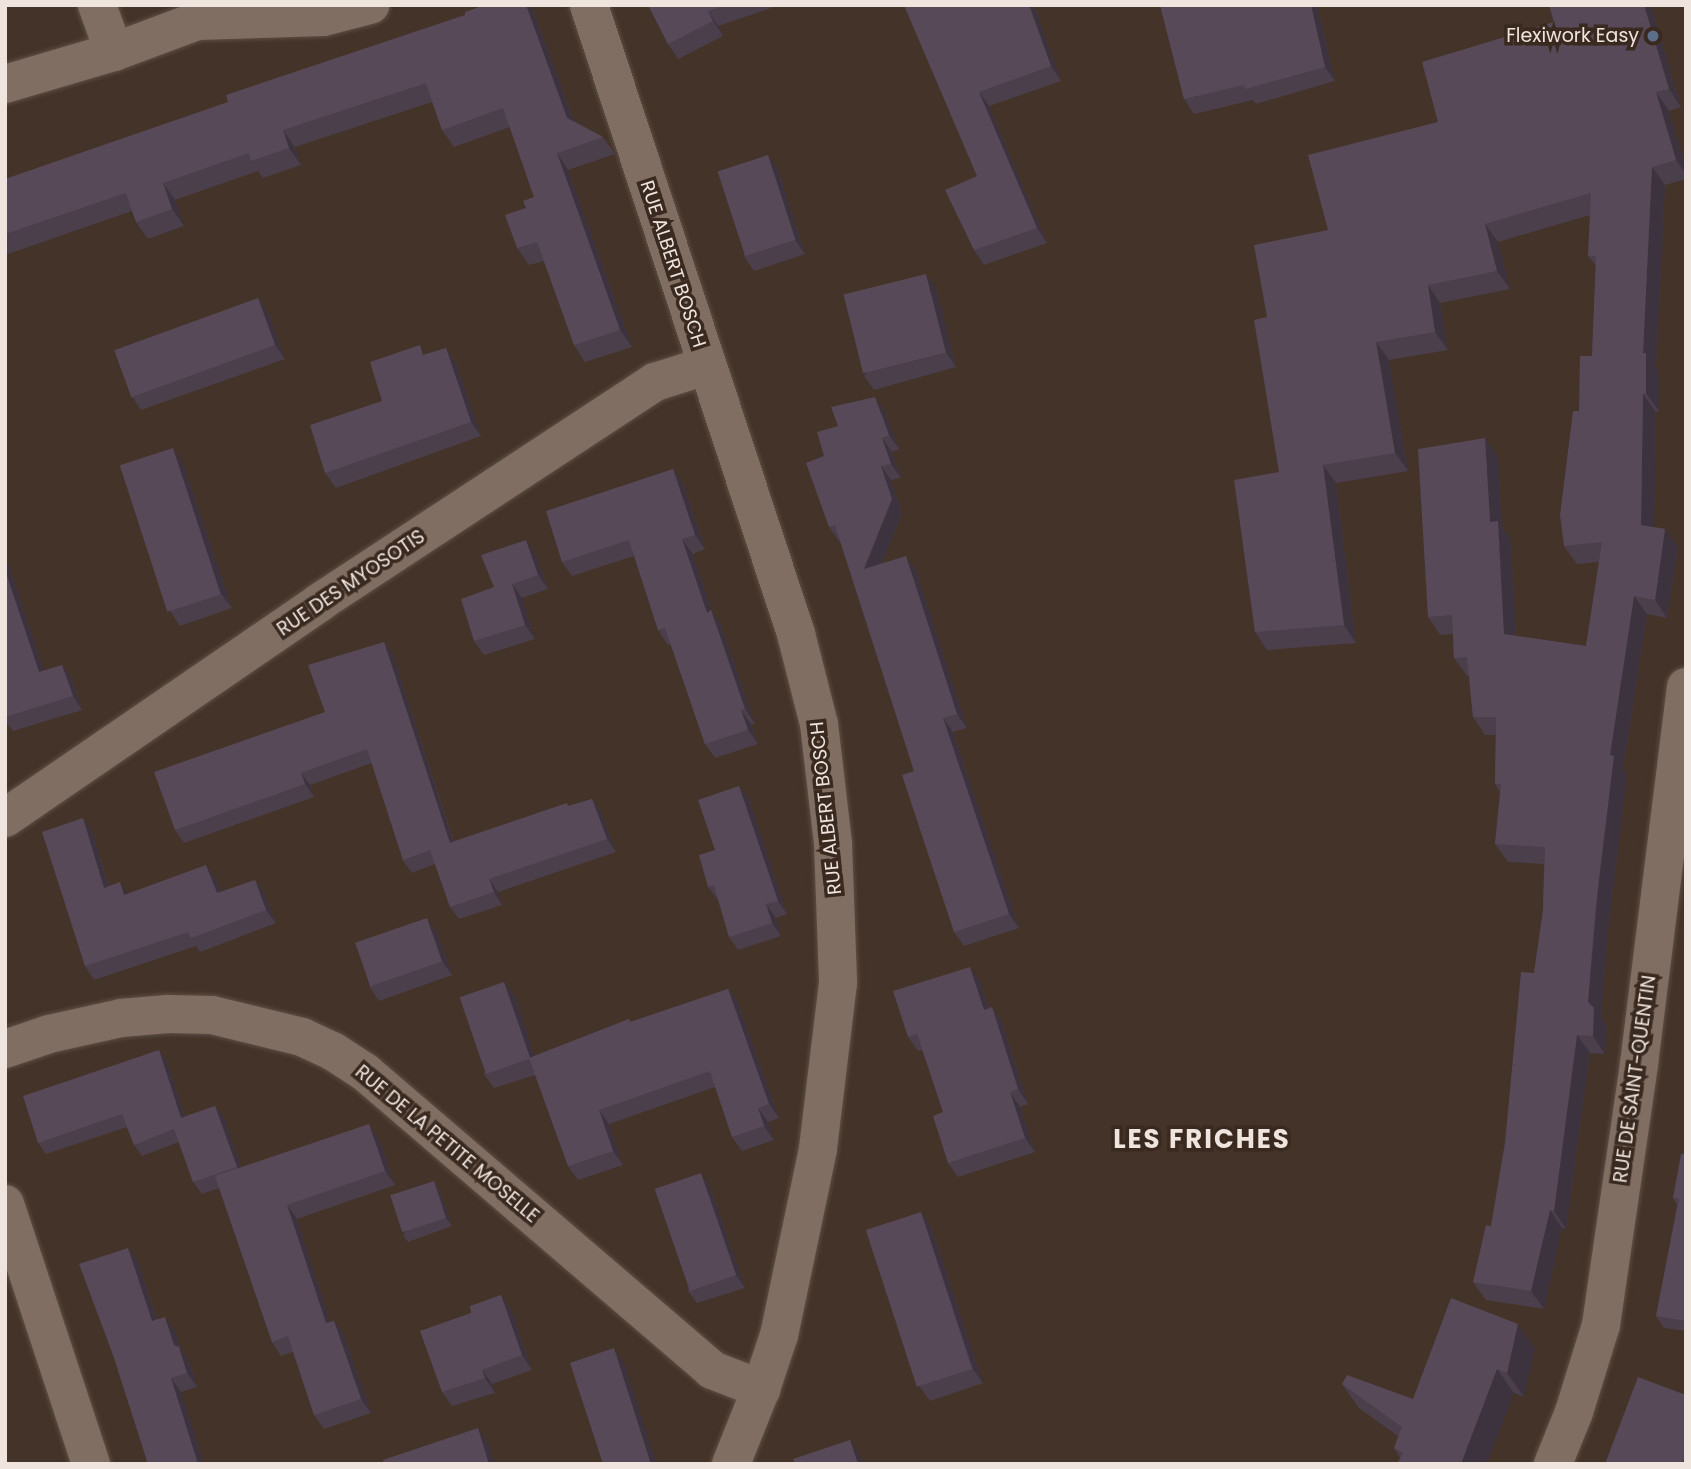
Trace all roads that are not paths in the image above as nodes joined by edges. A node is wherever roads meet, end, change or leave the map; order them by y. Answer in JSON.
{"nodes":[{"id":1,"x":97,"y":5,"type":"edge"},
{"id":2,"x":370,"y":5,"type":"edge"},
{"id":3,"x":589,"y":5,"type":"edge"},
{"id":4,"x":211,"y":13,"type":"edge"},
{"id":5,"x":114,"y":52,"type":"junction"},
{"id":6,"x":5,"y":84,"type":"edge"},
{"id":7,"x":706,"y":366,"type":"junction"},
{"id":8,"x":1686,"y":687,"type":"edge"},
{"id":9,"x":5,"y":818,"type":"edge"},
{"id":10,"x":5,"y":1049,"type":"edge"},
{"id":11,"x":5,"y":1204,"type":"edge"},
{"id":12,"x":761,"y":1389,"type":"junction"},
{"id":13,"x":91,"y":1464,"type":"edge"},
{"id":14,"x":731,"y":1464,"type":"edge"},
{"id":15,"x":1553,"y":1464,"type":"edge"}],
"edges":[{"from":1,"to":5,"type":"street"},
{"from":2,"to":4,"type":"street"},
{"from":3,"to":7,"type":"street","name":"RUE ALBERT BOSCH"},
{"from":4,"to":5,"type":"street"},
{"from":5,"to":6,"type":"street"},
{"from":7,"to":9,"type":"street","name":"RUE DES MYOSOTIS"},
{"from":7,"to":12,"type":"street","name":"RUE ALBERT BOSCH"},
{"from":8,"to":15,"type":"street","name":"RUE DE SAINT-QUENTIN"},
{"from":10,"to":12,"type":"street","name":"RUE DE LA PETITE MOSELLE"},
{"from":11,"to":13,"type":"street"},
{"from":12,"to":14,"type":"street","name":"RUE ALBERT BOSCH"}]}
